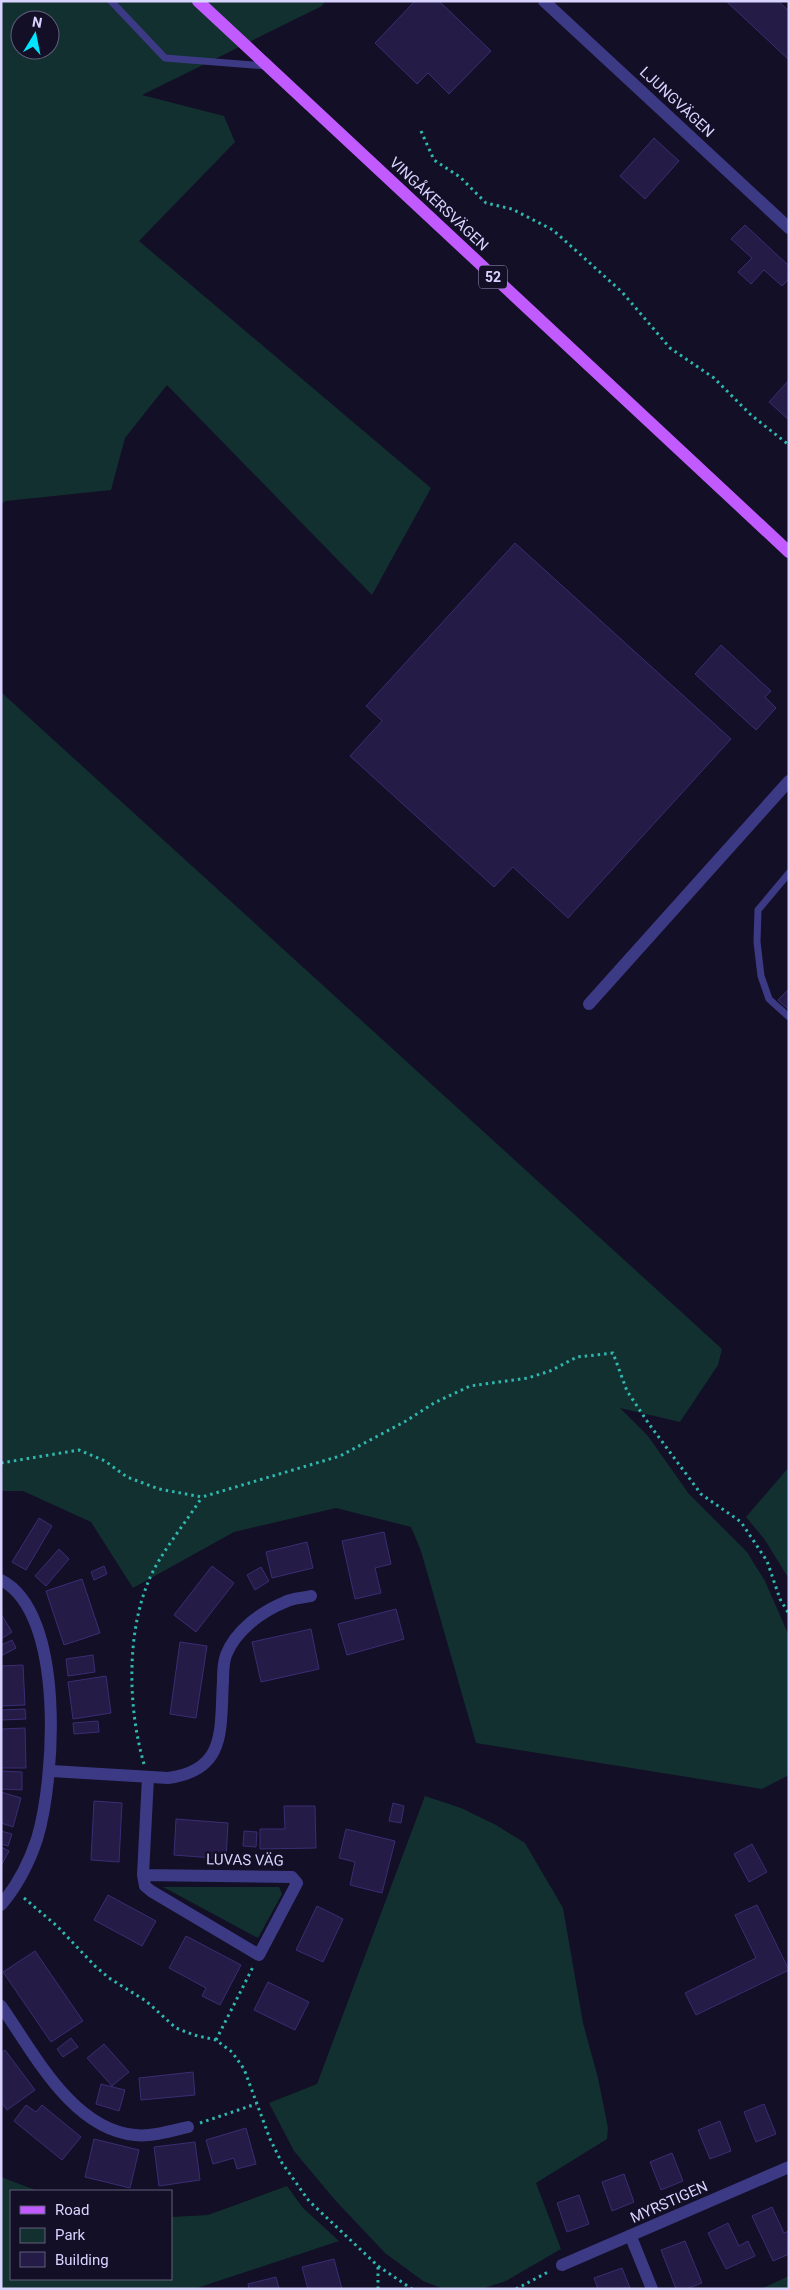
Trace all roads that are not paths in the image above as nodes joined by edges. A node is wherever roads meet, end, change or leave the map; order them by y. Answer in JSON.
{"nodes":[{"id":1,"x":111,"y":1,"type":"edge"},
{"id":2,"x":198,"y":1,"type":"edge"},
{"id":3,"x":544,"y":1,"type":"edge"},
{"id":4,"x":267,"y":66,"type":"junction"},
{"id":5,"x":789,"y":228,"type":"edge"},
{"id":6,"x":789,"y":552,"type":"edge"},
{"id":7,"x":789,"y":781,"type":"edge"},
{"id":8,"x":789,"y":873,"type":"edge"},
{"id":9,"x":590,"y":1004,"type":"dead end"},
{"id":10,"x":789,"y":1017,"type":"edge"},
{"id":11,"x":1,"y":1580,"type":"edge"},
{"id":12,"x":311,"y":1596,"type":"dead end"},
{"id":13,"x":50,"y":1771,"type":"junction"},
{"id":14,"x":148,"y":1776,"type":"junction"},
{"id":15,"x":143,"y":1875,"type":"junction"},
{"id":16,"x":1,"y":1905,"type":"edge"},
{"id":17,"x":1,"y":2006,"type":"edge"},
{"id":18,"x":188,"y":2127,"type":"road end"},
{"id":19,"x":789,"y":2167,"type":"edge"},
{"id":20,"x":631,"y":2237,"type":"junction"},
{"id":21,"x":562,"y":2265,"type":"road end"},
{"id":22,"x":652,"y":2289,"type":"edge"}],
"edges":[{"from":1,"to":4,"type":"lane"},
{"from":2,"to":4,"type":"main road","name":"VINGÅKERSVÄGEN","number":"52"},
{"from":3,"to":5,"type":"street","name":"LJUNGVÄGEN"},
{"from":4,"to":6,"type":"main road","name":"VINGÅKERSVÄGEN","number":"52"},
{"from":7,"to":9,"type":"street"},
{"from":8,"to":10,"type":"lane"},
{"from":11,"to":13,"type":"street"},
{"from":12,"to":14,"type":"street"},
{"from":13,"to":14,"type":"street"},
{"from":13,"to":16,"type":"street"},
{"from":14,"to":15,"type":"street"},
{"from":15,"to":15,"type":"street","name":"LUVAS VÄG"},
{"from":17,"to":18,"type":"street"},
{"from":19,"to":20,"type":"street","name":"MYRSTIGEN"},
{"from":20,"to":21,"type":"street","name":"MYRSTIGEN"},
{"from":20,"to":22,"type":"street"}]}
